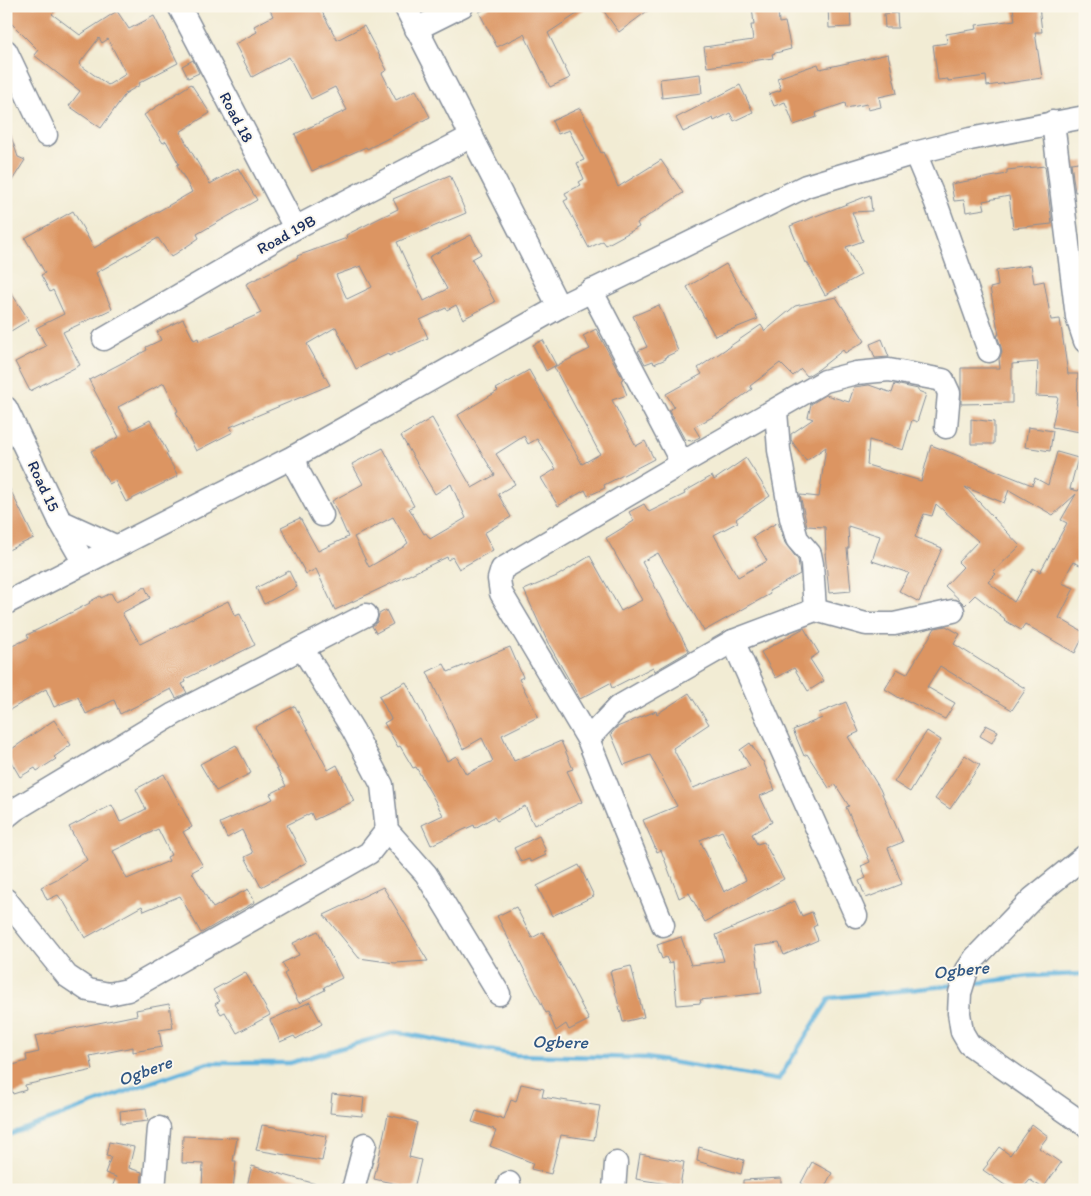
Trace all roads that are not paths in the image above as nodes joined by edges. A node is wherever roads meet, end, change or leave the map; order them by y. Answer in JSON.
{"nodes":[{"id":1,"x":179,"y":6,"type":"edge"},
{"id":2,"x":404,"y":6,"type":"edge"},
{"id":3,"x":462,"y":6,"type":"edge"},
{"id":4,"x":416,"y":29,"type":"junction"},
{"id":5,"x":6,"y":52,"type":"edge"},
{"id":6,"x":1085,"y":117,"type":"edge"},
{"id":7,"x":1053,"y":122,"type":"junction"},
{"id":8,"x":46,"y":135,"type":"dead end"},
{"id":9,"x":472,"y":136,"type":"junction"},
{"id":10,"x":915,"y":153,"type":"junction"},
{"id":11,"x":295,"y":228,"type":"junction"},
{"id":12,"x":590,"y":290,"type":"junction"},
{"id":13,"x":559,"y":307,"type":"junction"},
{"id":14,"x":104,"y":339,"type":"dead end"},
{"id":15,"x":1085,"y":341,"type":"edge"},
{"id":16,"x":990,"y":350,"type":"dead end"},
{"id":17,"x":6,"y":408,"type":"edge"},
{"id":18,"x":776,"y":411,"type":"junction"},
{"id":19,"x":946,"y":427,"type":"dead end"},
{"id":20,"x":295,"y":456,"type":"junction"},
{"id":21,"x":682,"y":463,"type":"junction"},
{"id":22,"x":322,"y":515,"type":"dead end"},
{"id":23,"x":60,"y":521,"type":"junction"},
{"id":24,"x":115,"y":546,"type":"junction"},
{"id":25,"x":84,"y":563,"type":"junction"},
{"id":26,"x":6,"y":603,"type":"edge"},
{"id":27,"x":815,"y":610,"type":"junction"},
{"id":28,"x":953,"y":611,"type":"dead end"},
{"id":29,"x":366,"y":615,"type":"dead end"},
{"id":30,"x":733,"y":642,"type":"junction"},
{"id":31,"x":302,"y":648,"type":"junction"},
{"id":32,"x":588,"y":740,"type":"junction"},
{"id":33,"x":6,"y":817,"type":"edge"},
{"id":34,"x":387,"y":830,"type":"junction"},
{"id":35,"x":1085,"y":856,"type":"edge"},
{"id":36,"x":6,"y":900,"type":"edge"},
{"id":37,"x":856,"y":916,"type":"dead end"},
{"id":38,"x":663,"y":925,"type":"dead end"},
{"id":39,"x":499,"y":994,"type":"dead end"},
{"id":40,"x":1085,"y":1125,"type":"edge"},
{"id":41,"x":159,"y":1128,"type":"dead end"},
{"id":42,"x":365,"y":1144,"type":"dead end"},
{"id":43,"x":616,"y":1163,"type":"dead end"},
{"id":44,"x":154,"y":1190,"type":"edge"},
{"id":45,"x":353,"y":1190,"type":"edge"},
{"id":46,"x":614,"y":1190,"type":"edge"}],
"edges":[{"from":1,"to":11,"type":"street","name":"Road 18"},
{"from":2,"to":4,"type":"street"},
{"from":3,"to":4,"type":"street"},
{"from":4,"to":9,"type":"street"},
{"from":5,"to":8,"type":"street"},
{"from":6,"to":7,"type":"street"},
{"from":7,"to":10,"type":"street"},
{"from":7,"to":15,"type":"street"},
{"from":9,"to":11,"type":"street","name":"Road 19B"},
{"from":9,"to":13,"type":"street"},
{"from":10,"to":12,"type":"street"},
{"from":10,"to":16,"type":"street"},
{"from":11,"to":14,"type":"street","name":"Road 19B"},
{"from":12,"to":13,"type":"street"},
{"from":12,"to":21,"type":"street"},
{"from":13,"to":20,"type":"street"},
{"from":17,"to":23,"type":"street","name":"Road 15"},
{"from":18,"to":19,"type":"street"},
{"from":18,"to":21,"type":"street"},
{"from":18,"to":27,"type":"street"},
{"from":20,"to":22,"type":"street"},
{"from":20,"to":24,"type":"street"},
{"from":21,"to":32,"type":"street"},
{"from":23,"to":24,"type":"street"},
{"from":23,"to":25,"type":"street","name":"Road 15"},
{"from":24,"to":25,"type":"street"},
{"from":25,"to":26,"type":"street"},
{"from":27,"to":28,"type":"street"},
{"from":27,"to":30,"type":"street"},
{"from":29,"to":31,"type":"street"},
{"from":30,"to":32,"type":"street"},
{"from":30,"to":37,"type":"street"},
{"from":31,"to":33,"type":"street"},
{"from":31,"to":34,"type":"street"},
{"from":32,"to":38,"type":"street"},
{"from":34,"to":36,"type":"street"},
{"from":34,"to":39,"type":"street"},
{"from":35,"to":40,"type":"street"},
{"from":41,"to":44,"type":"street"},
{"from":42,"to":45,"type":"street"},
{"from":43,"to":46,"type":"street"}]}
